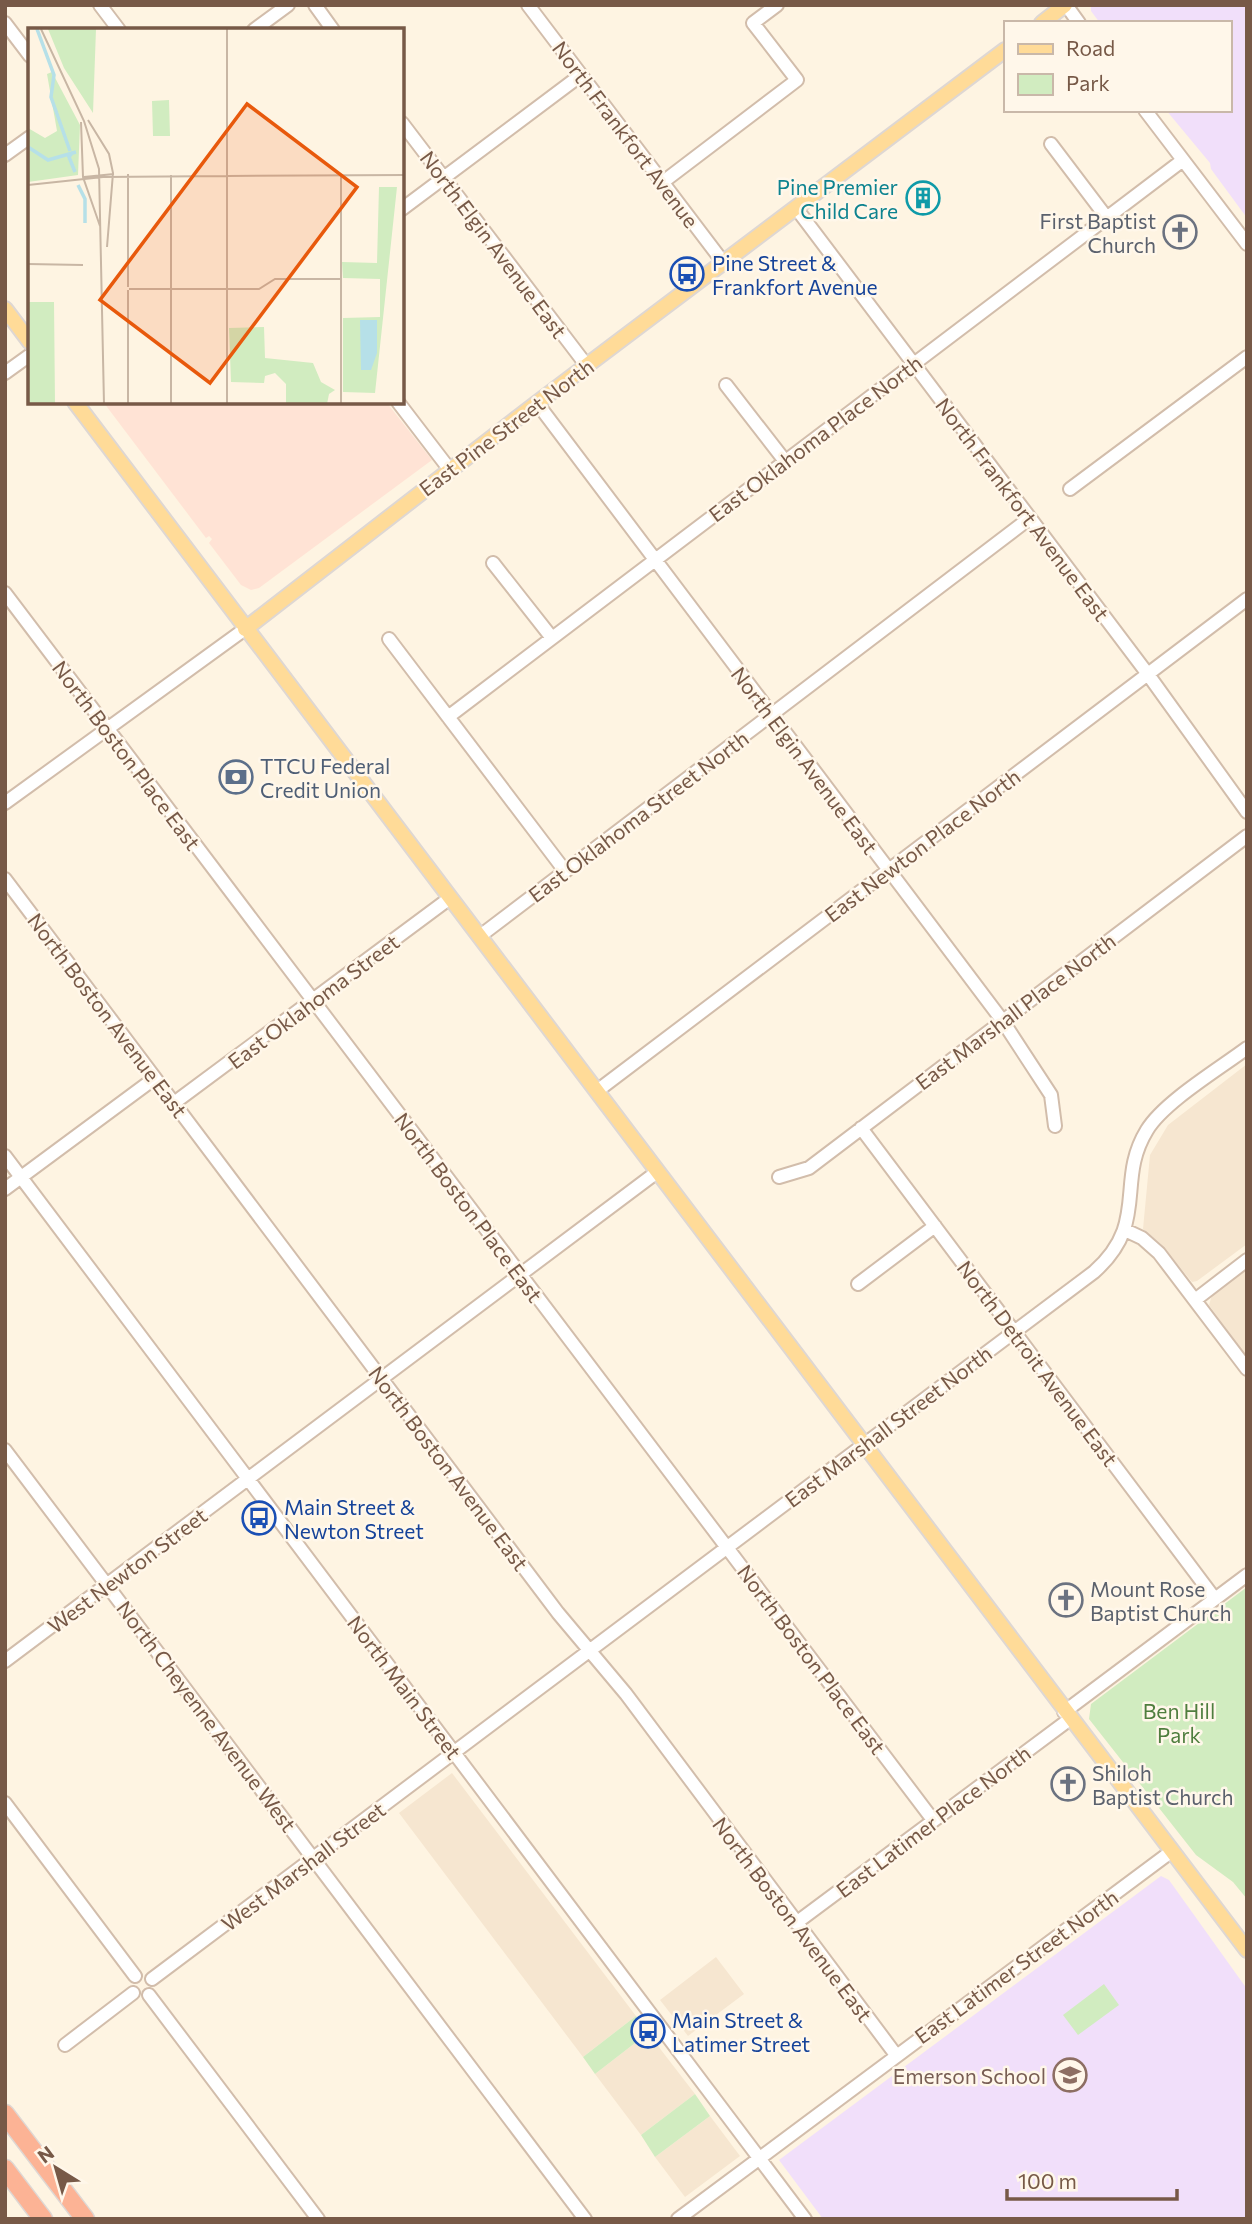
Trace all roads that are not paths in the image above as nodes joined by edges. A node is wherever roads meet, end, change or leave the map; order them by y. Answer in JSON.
{"nodes":[{"id":1,"x":100,"y":5,"type":"edge"},
{"id":2,"x":288,"y":5,"type":"edge"},
{"id":3,"x":315,"y":5,"type":"edge"},
{"id":4,"x":528,"y":5,"type":"edge"},
{"id":5,"x":777,"y":5,"type":"edge"},
{"id":6,"x":1065,"y":5,"type":"edge"},
{"id":7,"x":1045,"y":21,"type":"edge"},
{"id":8,"x":1077,"y":21,"type":"edge"},
{"id":9,"x":5,"y":23,"type":"edge"},
{"id":10,"x":117,"y":28,"type":"edge"},
{"id":11,"x":257,"y":28,"type":"edge"},
{"id":12,"x":332,"y":28,"type":"edge"},
{"id":13,"x":1004,"y":51,"type":"edge"},
{"id":14,"x":28,"y":53,"type":"edge"},
{"id":15,"x":581,"y":75,"type":"junction"},
{"id":16,"x":1147,"y":112,"type":"edge"},
{"id":17,"x":404,"y":126,"type":"edge"},
{"id":18,"x":28,"y":138,"type":"edge"},
{"id":19,"x":1051,"y":144,"type":"dead end"},
{"id":20,"x":5,"y":155,"type":"edge"},
{"id":21,"x":1183,"y":160,"type":"junction"},
{"id":22,"x":444,"y":178,"type":"junction"},
{"id":23,"x":663,"y":182,"type":"junction"},
{"id":24,"x":404,"y":208,"type":"edge"},
{"id":25,"x":796,"y":208,"type":"junction"},
{"id":26,"x":1107,"y":218,"type":"junction"},
{"id":27,"x":1247,"y":244,"type":"edge"},
{"id":28,"x":723,"y":262,"type":"junction"},
{"id":29,"x":5,"y":309,"type":"edge"},
{"id":30,"x":28,"y":339,"type":"edge"},
{"id":31,"x":28,"y":356,"type":"edge"},
{"id":32,"x":1247,"y":357,"type":"edge"},
{"id":33,"x":914,"y":364,"type":"junction"},
{"id":34,"x":587,"y":366,"type":"junction"},
{"id":35,"x":5,"y":373,"type":"edge"},
{"id":36,"x":726,"y":385,"type":"dead end"},
{"id":37,"x":537,"y":403,"type":"junction"},
{"id":38,"x":76,"y":404,"type":"edge"},
{"id":39,"x":400,"y":404,"type":"edge"},
{"id":40,"x":785,"y":461,"type":"junction"},
{"id":41,"x":450,"y":470,"type":"junction"},
{"id":42,"x":1070,"y":489,"type":"dead end"},
{"id":43,"x":1030,"y":518,"type":"junction"},
{"id":44,"x":655,"y":560,"type":"junction"},
{"id":45,"x":493,"y":563,"type":"dead end"},
{"id":46,"x":5,"y":593,"type":"edge"},
{"id":47,"x":1247,"y":599,"type":"edge"},
{"id":48,"x":245,"y":629,"type":"junction"},
{"id":49,"x":552,"y":638,"type":"junction"},
{"id":50,"x":388,"y":639,"type":"dead end"},
{"id":51,"x":1147,"y":673,"type":"junction"},
{"id":52,"x":770,"y":715,"type":"junction"},
{"id":53,"x":448,"y":717,"type":"junction"},
{"id":54,"x":108,"y":730,"type":"junction"},
{"id":55,"x":5,"y":803,"type":"edge"},
{"id":56,"x":1247,"y":812,"type":"edge"},
{"id":57,"x":1247,"y":836,"type":"edge"},
{"id":58,"x":889,"y":871,"type":"junction"},
{"id":59,"x":565,"y":872,"type":"junction"},
{"id":60,"x":5,"y":879,"type":"edge"},
{"id":61,"x":450,"y":898,"type":"junction"},
{"id":62,"x":480,"y":936,"type":"junction"},
{"id":63,"x":313,"y":1000,"type":"junction"},
{"id":64,"x":1002,"y":1020,"type":"junction"},
{"id":65,"x":1247,"y":1048,"type":"edge"},
{"id":66,"x":155,"y":1078,"type":"junction"},
{"id":67,"x":597,"y":1091,"type":"junction"},
{"id":68,"x":174,"y":1103,"type":"junction"},
{"id":69,"x":1055,"y":1126,"type":"dead end"},
{"id":70,"x":861,"y":1128,"type":"junction"},
{"id":71,"x":5,"y":1156,"type":"edge"},
{"id":72,"x":657,"y":1172,"type":"junction"},
{"id":73,"x":21,"y":1177,"type":"junction"},
{"id":74,"x":779,"y":1177,"type":"dead end"},
{"id":75,"x":5,"y":1189,"type":"edge"},
{"id":76,"x":935,"y":1226,"type":"junction"},
{"id":77,"x":1125,"y":1230,"type":"junction"},
{"id":78,"x":1247,"y":1260,"type":"edge"},
{"id":79,"x":519,"y":1275,"type":"junction"},
{"id":80,"x":859,"y":1284,"type":"dead end"},
{"id":81,"x":1195,"y":1300,"type":"junction"},
{"id":82,"x":1014,"y":1331,"type":"junction"},
{"id":83,"x":1247,"y":1369,"type":"edge"},
{"id":84,"x":381,"y":1378,"type":"junction"},
{"id":85,"x":863,"y":1446,"type":"junction"},
{"id":86,"x":5,"y":1450,"type":"edge"},
{"id":87,"x":248,"y":1478,"type":"junction"},
{"id":88,"x":728,"y":1547,"type":"junction"},
{"id":89,"x":1247,"y":1575,"type":"edge"},
{"id":90,"x":107,"y":1584,"type":"junction"},
{"id":91,"x":1215,"y":1599,"type":"junction"},
{"id":92,"x":590,"y":1651,"type":"junction"},
{"id":93,"x":5,"y":1661,"type":"edge"},
{"id":94,"x":1067,"y":1716,"type":"junction"},
{"id":95,"x":454,"y":1752,"type":"junction"},
{"id":96,"x":5,"y":1803,"type":"edge"},
{"id":97,"x":933,"y":1821,"type":"junction"},
{"id":98,"x":1172,"y":1851,"type":"junction"},
{"id":99,"x":313,"y":1858,"type":"junction"},
{"id":100,"x":796,"y":1923,"type":"junction"},
{"id":101,"x":1247,"y":1950,"type":"edge"},
{"id":102,"x":135,"y":1976,"type":"junction"},
{"id":103,"x":152,"y":1979,"type":"junction"},
{"id":104,"x":133,"y":1993,"type":"junction"},
{"id":105,"x":149,"y":1995,"type":"junction"},
{"id":106,"x":65,"y":2045,"type":"dead end"},
{"id":107,"x":896,"y":2055,"type":"junction"},
{"id":108,"x":5,"y":2114,"type":"edge"},
{"id":109,"x":760,"y":2158,"type":"junction"},
{"id":110,"x":5,"y":2169,"type":"edge"},
{"id":111,"x":43,"y":2219,"type":"edge"},
{"id":112,"x":85,"y":2219,"type":"edge"},
{"id":113,"x":318,"y":2219,"type":"edge"},
{"id":114,"x":585,"y":2219,"type":"edge"},
{"id":115,"x":678,"y":2219,"type":"edge"},
{"id":116,"x":805,"y":2219,"type":"edge"}],
"edges":[{"from":1,"to":10,"type":"street"},
{"from":2,"to":11,"type":"street"},
{"from":3,"to":12,"type":"street"},
{"from":4,"to":15,"type":"street","name":"North Frankfort Avenue"},
{"from":5,"to":23,"type":"street"},
{"from":6,"to":7,"type":"main road"},
{"from":6,"to":8,"type":"street"},
{"from":9,"to":14,"type":"street"},
{"from":13,"to":25,"type":"main road","name":"East Pine Street North"},
{"from":15,"to":22,"type":"street"},
{"from":15,"to":23,"type":"street","name":"North Frankfort Avenue"},
{"from":16,"to":21,"type":"street"},
{"from":17,"to":22,"type":"street","name":"North Elgin Avenue East"},
{"from":18,"to":20,"type":"street"},
{"from":19,"to":26,"type":"street"},
{"from":21,"to":26,"type":"street","name":"East Oklahoma Place North"},
{"from":21,"to":27,"type":"street"},
{"from":22,"to":24,"type":"street"},
{"from":22,"to":34,"type":"street","name":"North Elgin Avenue East"},
{"from":23,"to":28,"type":"street","name":"North Frankfort Avenue"},
{"from":25,"to":28,"type":"main road","name":"East Pine Street North"},
{"from":25,"to":33,"type":"street","name":"North Frankfort Avenue East"},
{"from":26,"to":33,"type":"street","name":"East Oklahoma Place North"},
{"from":28,"to":34,"type":"main road","name":"East Pine Street North"},
{"from":29,"to":30,"type":"main road"},
{"from":31,"to":35,"type":"street"},
{"from":32,"to":42,"type":"street"},
{"from":33,"to":40,"type":"street","name":"East Oklahoma Place North"},
{"from":33,"to":43,"type":"street","name":"North Frankfort Avenue East"},
{"from":34,"to":37,"type":"main road","name":"East Pine Street North"},
{"from":36,"to":40,"type":"street"},
{"from":37,"to":41,"type":"main road","name":"East Pine Street North"},
{"from":37,"to":44,"type":"street","name":"North Elgin Avenue East"},
{"from":38,"to":48,"type":"main road"},
{"from":39,"to":41,"type":"street"},
{"from":40,"to":44,"type":"street","name":"East Oklahoma Place North"},
{"from":41,"to":48,"type":"main road","name":"East Pine Street North"},
{"from":43,"to":51,"type":"street","name":"North Frankfort Avenue East"},
{"from":43,"to":52,"type":"street","name":"East Oklahoma Street North"},
{"from":44,"to":49,"type":"street","name":"East Oklahoma Place North"},
{"from":44,"to":52,"type":"street","name":"North Elgin Avenue East"},
{"from":45,"to":49,"type":"street"},
{"from":46,"to":54,"type":"street","name":"North Boston Place East"},
{"from":47,"to":51,"type":"street","name":"East Newton Place North"},
{"from":48,"to":54,"type":"street","name":"East Pine Street North"},
{"from":48,"to":61,"type":"main road"},
{"from":49,"to":53,"type":"street","name":"East Oklahoma Place North"},
{"from":50,"to":53,"type":"street"},
{"from":51,"to":56,"type":"street","name":"North Frankfort Avenue East"},
{"from":51,"to":58,"type":"street","name":"East Newton Place North"},
{"from":52,"to":58,"type":"street","name":"North Elgin Avenue East"},
{"from":52,"to":59,"type":"street","name":"East Oklahoma Street North"},
{"from":53,"to":59,"type":"street"},
{"from":54,"to":55,"type":"street","name":"East Pine Street North"},
{"from":54,"to":63,"type":"street","name":"North Boston Place East"},
{"from":57,"to":64,"type":"street","name":"East Marshall Place North"},
{"from":58,"to":64,"type":"street","name":"North Elgin Avenue East"},
{"from":58,"to":67,"type":"street","name":"East Newton Place North"},
{"from":59,"to":62,"type":"street","name":"East Oklahoma Street North"},
{"from":60,"to":66,"type":"street","name":"North Boston Avenue East"},
{"from":61,"to":62,"type":"main road"},
{"from":61,"to":63,"type":"street","name":"East Oklahoma Street"},
{"from":62,"to":67,"type":"main road"},
{"from":63,"to":68,"type":"street","name":"East Oklahoma Street"},
{"from":63,"to":79,"type":"street","name":"North Boston Place East"},
{"from":64,"to":69,"type":"street","name":"North Elgin Avenue East"},
{"from":64,"to":70,"type":"street","name":"East Marshall Place North"},
{"from":65,"to":77,"type":"street","name":"East Marshall Street North"},
{"from":66,"to":68,"type":"street","name":"North Boston Avenue East"},
{"from":66,"to":73,"type":"street"},
{"from":67,"to":72,"type":"main road"},
{"from":68,"to":84,"type":"street","name":"North Boston Avenue East"},
{"from":70,"to":74,"type":"street","name":"East Marshall Place North"},
{"from":70,"to":76,"type":"street","name":"North Detroit Avenue East"},
{"from":71,"to":73,"type":"street","name":"North Main Street"},
{"from":72,"to":79,"type":"street","name":"West Newton Street"},
{"from":72,"to":85,"type":"main road"},
{"from":73,"to":75,"type":"street"},
{"from":73,"to":87,"type":"street","name":"North Main Street"},
{"from":76,"to":80,"type":"street"},
{"from":76,"to":82,"type":"street","name":"North Detroit Avenue East"},
{"from":77,"to":81,"type":"street"},
{"from":77,"to":82,"type":"street","name":"East Marshall Street North"},
{"from":78,"to":81,"type":"street"},
{"from":79,"to":84,"type":"street","name":"West Newton Street"},
{"from":79,"to":88,"type":"street","name":"North Boston Place East"},
{"from":81,"to":83,"type":"street"},
{"from":82,"to":85,"type":"street","name":"East Marshall Street North"},
{"from":82,"to":91,"type":"street","name":"North Detroit Avenue East"},
{"from":84,"to":87,"type":"street","name":"West Newton Street"},
{"from":84,"to":92,"type":"street","name":"North Boston Avenue East"},
{"from":85,"to":88,"type":"street","name":"East Marshall Street North"},
{"from":85,"to":94,"type":"main road"},
{"from":86,"to":90,"type":"street","name":"North Cheyenne Avenue West"},
{"from":87,"to":90,"type":"street","name":"West Newton Street"},
{"from":87,"to":95,"type":"street","name":"North Main Street"},
{"from":88,"to":92,"type":"street","name":"East Marshall Street North"},
{"from":88,"to":97,"type":"street","name":"North Boston Place East"},
{"from":89,"to":91,"type":"street","name":"East Latimer Place North"},
{"from":90,"to":93,"type":"street","name":"West Newton Street"},
{"from":90,"to":99,"type":"street","name":"North Cheyenne Avenue West"},
{"from":91,"to":94,"type":"street","name":"East Latimer Place North"},
{"from":92,"to":95,"type":"street","name":"East Marshall Street North"},
{"from":92,"to":100,"type":"street","name":"North Boston Avenue East"},
{"from":94,"to":97,"type":"street","name":"East Latimer Place North"},
{"from":94,"to":98,"type":"main road"},
{"from":95,"to":99,"type":"street","name":"West Marshall Street"},
{"from":95,"to":109,"type":"street","name":"North Main Street"},
{"from":96,"to":102,"type":"street"},
{"from":97,"to":100,"type":"street","name":"East Latimer Place North"},
{"from":98,"to":101,"type":"main road"},
{"from":98,"to":107,"type":"street","name":"East Latimer Street North"},
{"from":99,"to":103,"type":"street","name":"West Marshall Street"},
{"from":99,"to":114,"type":"street","name":"North Cheyenne Avenue West"},
{"from":100,"to":107,"type":"street","name":"North Boston Avenue East"},
{"from":102,"to":103,"type":"street"},
{"from":102,"to":104,"type":"street"},
{"from":103,"to":105,"type":"street"},
{"from":104,"to":105,"type":"street"},
{"from":104,"to":106,"type":"street"},
{"from":105,"to":113,"type":"street"},
{"from":107,"to":109,"type":"street","name":"East Latimer Street North"},
{"from":108,"to":112,"type":"highway"},
{"from":109,"to":115,"type":"street","name":"East Latimer Street North"},
{"from":109,"to":116,"type":"street","name":"North Main Street"},
{"from":110,"to":111,"type":"highway"}]}
